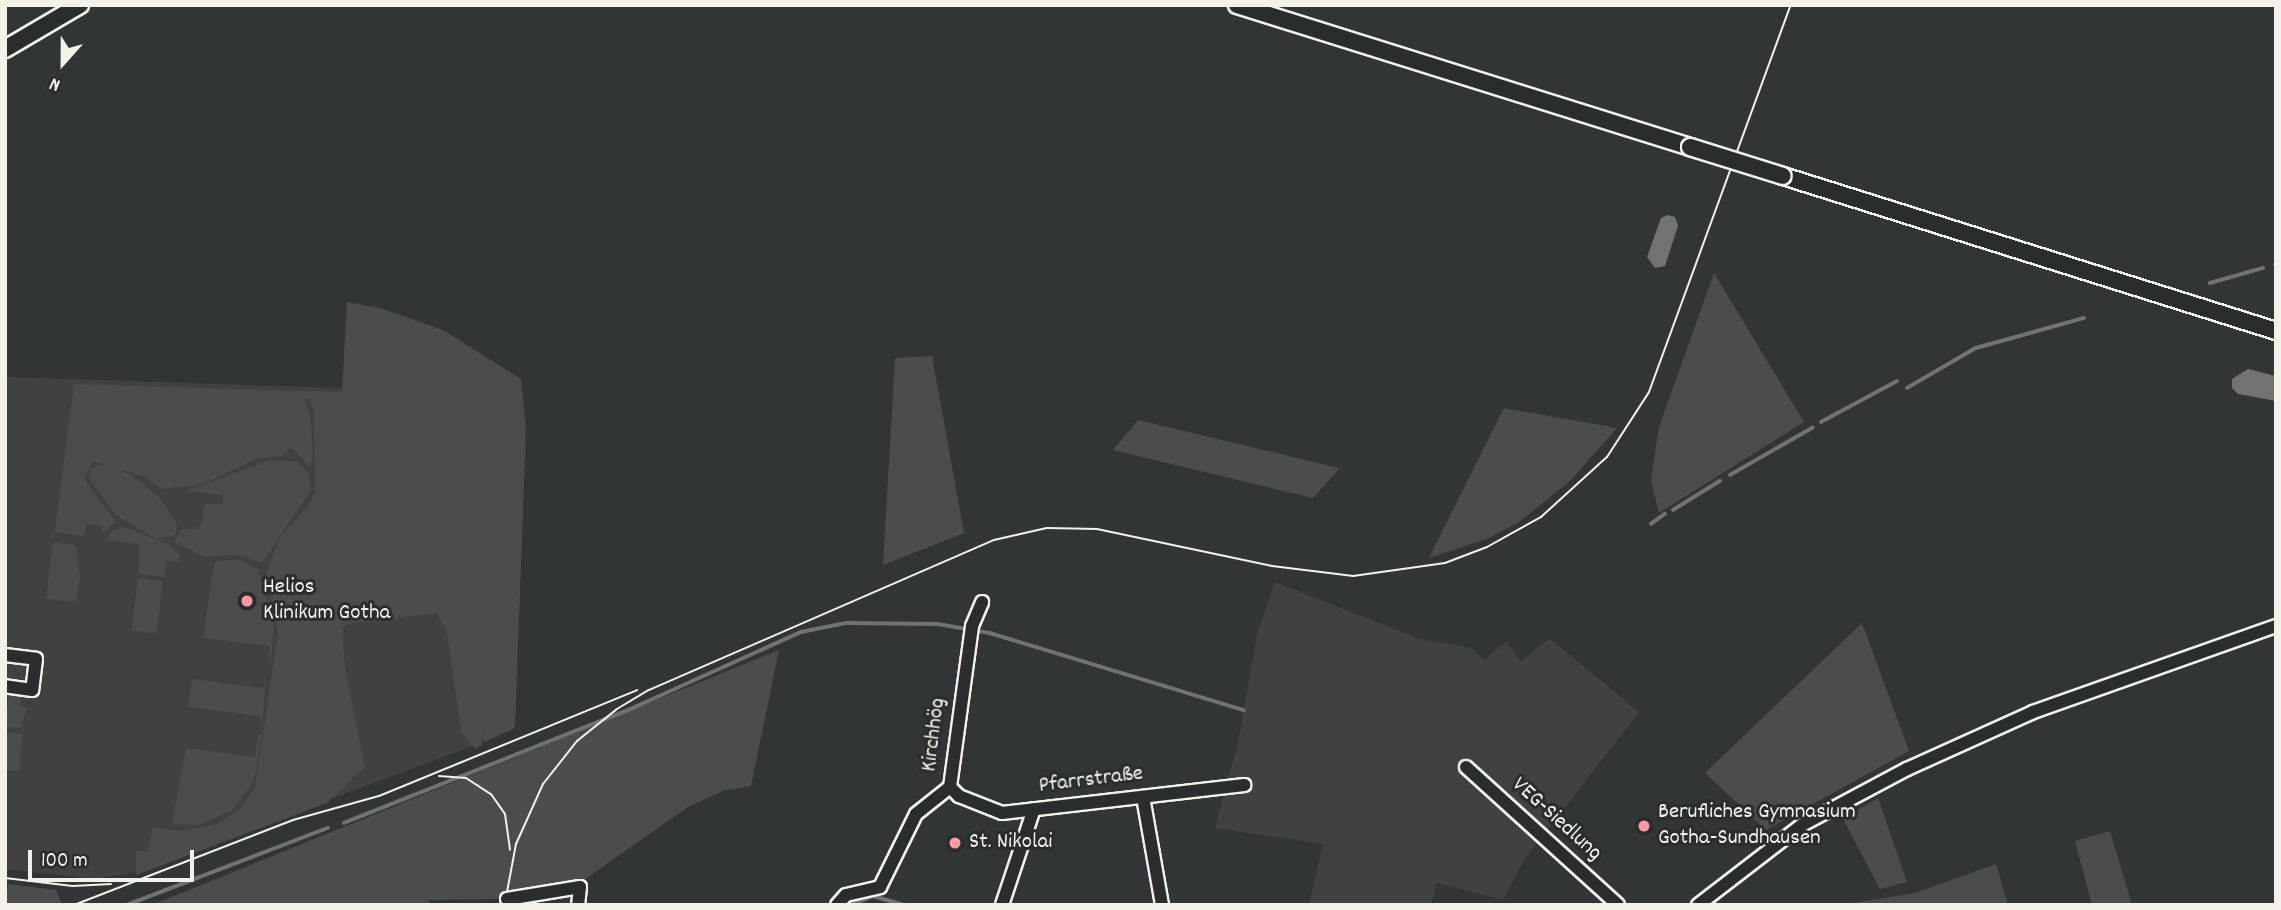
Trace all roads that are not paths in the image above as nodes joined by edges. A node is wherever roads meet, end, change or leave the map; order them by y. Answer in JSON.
{"nodes":[{"id":1,"x":80,"y":5,"type":"edge"},
{"id":2,"x":1237,"y":5,"type":"edge"},
{"id":3,"x":5,"y":49,"type":"edge"},
{"id":4,"x":2276,"y":331,"type":"edge"},
{"id":5,"x":982,"y":603,"type":"dead end"},
{"id":6,"x":2276,"y":626,"type":"edge"},
{"id":7,"x":5,"y":655,"type":"edge"},
{"id":8,"x":5,"y":686,"type":"edge"},
{"id":9,"x":1466,"y":767,"type":"dead end"},
{"id":10,"x":1244,"y":785,"type":"dead end"},
{"id":11,"x":950,"y":787,"type":"junction"},
{"id":12,"x":1143,"y":797,"type":"junction"},
{"id":13,"x":1034,"y":810,"type":"junction"},
{"id":14,"x":507,"y":899,"type":"dead end"},
{"id":15,"x":578,"y":905,"type":"edge"},
{"id":16,"x":837,"y":905,"type":"edge"},
{"id":17,"x":1002,"y":905,"type":"edge"},
{"id":18,"x":1163,"y":905,"type":"edge"},
{"id":19,"x":1618,"y":905,"type":"edge"},
{"id":20,"x":1698,"y":905,"type":"edge"}],
"edges":[{"from":1,"to":3,"type":"main road"},
{"from":2,"to":4,"type":"main road","bridge":true},
{"from":5,"to":11,"type":"street","name":"Kirchhög"},
{"from":6,"to":20,"type":"street"},
{"from":7,"to":8,"type":"street"},
{"from":9,"to":19,"type":"street","name":"VEG-Siedlung"},
{"from":10,"to":12,"type":"street","name":"Pfarrstraße"},
{"from":11,"to":13,"type":"street","name":"Pfarrstraße"},
{"from":11,"to":16,"type":"street","name":"Kirchhög"},
{"from":12,"to":13,"type":"street","name":"Pfarrstraße"},
{"from":12,"to":18,"type":"street"},
{"from":13,"to":17,"type":"street"},
{"from":14,"to":15,"type":"street"}]}
